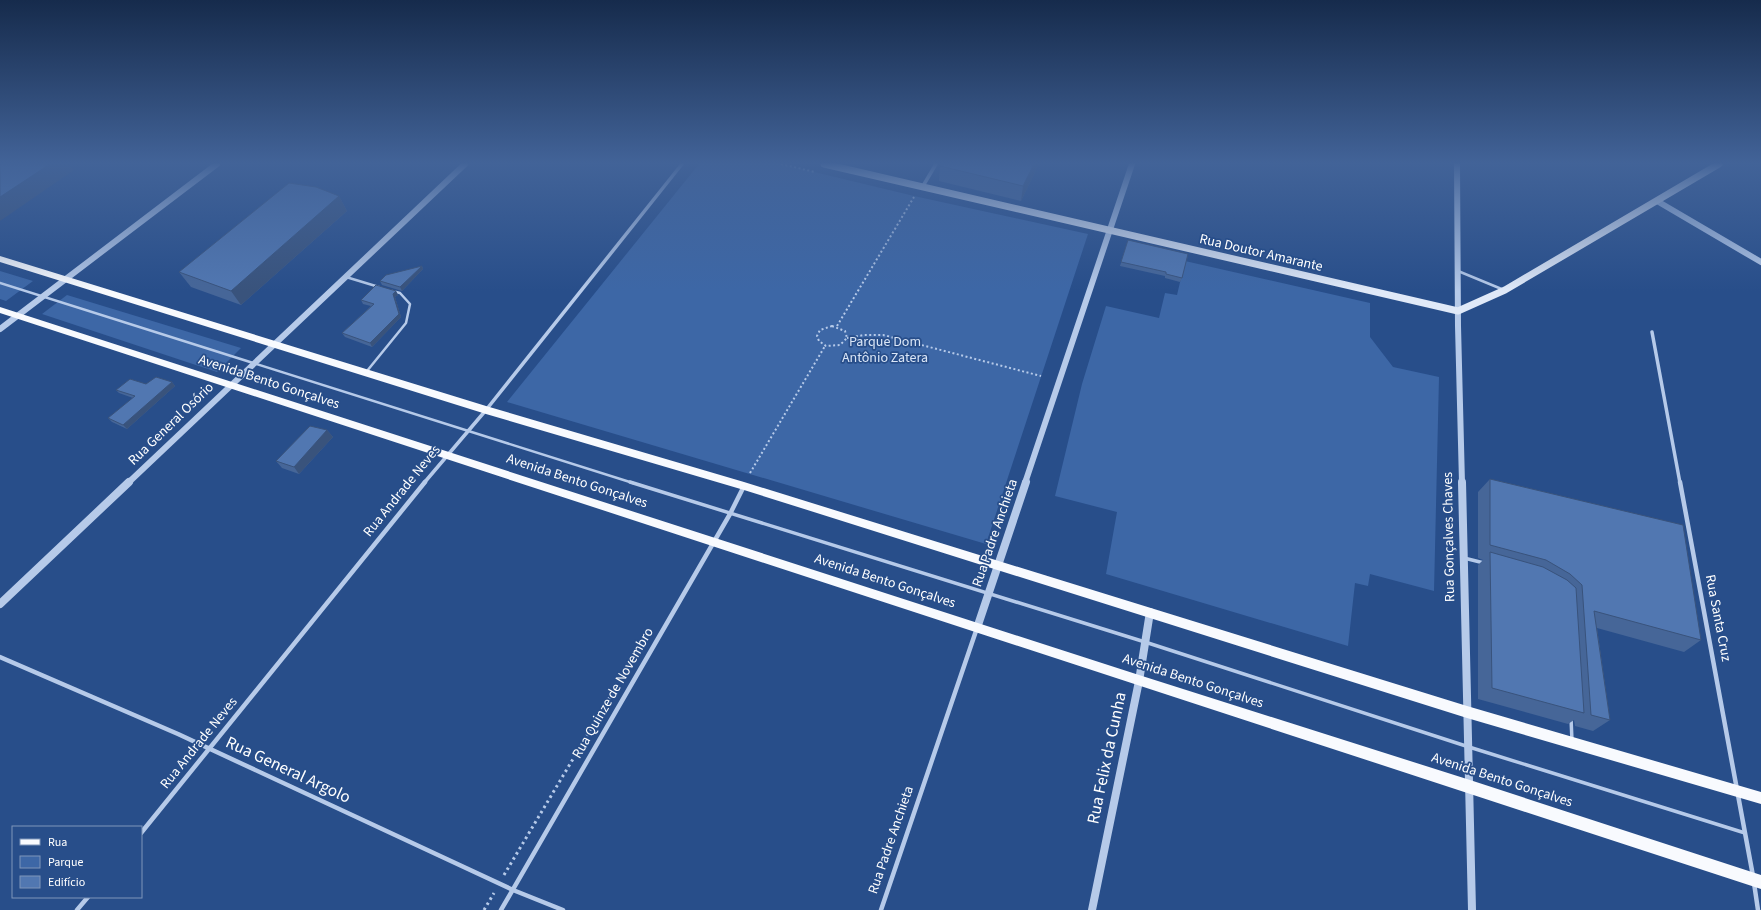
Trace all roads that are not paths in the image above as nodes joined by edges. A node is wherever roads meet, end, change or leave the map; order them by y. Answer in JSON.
{"nodes":[{"id":1,"x":162,"y":206,"type":"edge"},
{"id":2,"x":420,"y":206,"type":"edge"},
{"id":3,"x":648,"y":206,"type":"edge"},
{"id":4,"x":1010,"y":206,"type":"edge"},
{"id":5,"x":1117,"y":206,"type":"edge"},
{"id":6,"x":1457,"y":206,"type":"edge"},
{"id":7,"x":1648,"y":206,"type":"edge"},
{"id":8,"x":1666,"y":206,"type":"edge"},
{"id":9,"x":1109,"y":230,"type":"junction"},
{"id":10,"x":0,"y":259,"type":"edge"},
{"id":11,"x":1761,"y":262,"type":"edge"},
{"id":12,"x":1458,"y":271,"type":"junction"},
{"id":13,"x":345,"y":277,"type":"junction"},
{"id":14,"x":66,"y":280,"type":"junction"},
{"id":15,"x":0,"y":283,"type":"edge"},
{"id":16,"x":1505,"y":290,"type":"junction"},
{"id":17,"x":44,"y":296,"type":"junction"},
{"id":18,"x":0,"y":310,"type":"edge"},
{"id":19,"x":1458,"y":311,"type":"junction"},
{"id":20,"x":17,"y":316,"type":"junction"},
{"id":21,"x":0,"y":329,"type":"edge"},
{"id":22,"x":1652,"y":332,"type":"dead end"},
{"id":23,"x":273,"y":344,"type":"junction"},
{"id":24,"x":254,"y":362,"type":"junction"},
{"id":25,"x":366,"y":373,"type":"junction"},
{"id":26,"x":229,"y":386,"type":"junction"},
{"id":27,"x":486,"y":410,"type":"junction"},
{"id":28,"x":468,"y":430,"type":"junction"},
{"id":29,"x":446,"y":455,"type":"junction"},
{"id":30,"x":744,"y":486,"type":"junction"},
{"id":31,"x":730,"y":514,"type":"junction"},
{"id":32,"x":714,"y":542,"type":"junction"},
{"id":33,"x":1463,"y":557,"type":"junction"},
{"id":34,"x":1485,"y":564,"type":"dead end"},
{"id":35,"x":998,"y":565,"type":"junction"},
{"id":36,"x":988,"y":594,"type":"junction"},
{"id":37,"x":0,"y":604,"type":"edge"},
{"id":38,"x":1150,"y":612,"type":"junction"},
{"id":39,"x":977,"y":628,"type":"junction"},
{"id":40,"x":1145,"y":642,"type":"junction"},
{"id":41,"x":0,"y":657,"type":"edge"},
{"id":42,"x":1139,"y":681,"type":"junction"},
{"id":43,"x":1570,"y":711,"type":"edge"},
{"id":44,"x":1467,"y":712,"type":"junction"},
{"id":45,"x":1572,"y":742,"type":"junction"},
{"id":46,"x":1469,"y":747,"type":"junction"},
{"id":47,"x":210,"y":749,"type":"junction"},
{"id":48,"x":1470,"y":786,"type":"junction"},
{"id":49,"x":1738,"y":791,"type":"junction"},
{"id":50,"x":1761,"y":798,"type":"edge"},
{"id":51,"x":142,"y":832,"type":"edge"},
{"id":52,"x":1745,"y":833,"type":"junction"},
{"id":53,"x":1757,"y":881,"type":"edge"},
{"id":54,"x":513,"y":890,"type":"junction"},
{"id":55,"x":87,"y":898,"type":"edge"},
{"id":56,"x":78,"y":910,"type":"edge"},
{"id":57,"x":501,"y":910,"type":"edge"},
{"id":58,"x":563,"y":910,"type":"edge"},
{"id":59,"x":881,"y":910,"type":"edge"},
{"id":60,"x":1092,"y":910,"type":"edge"},
{"id":61,"x":1472,"y":910,"type":"edge"},
{"id":62,"x":1758,"y":910,"type":"edge"}],
"edges":[{"from":1,"to":14,"type":"street"},
{"from":2,"to":13,"type":"street","name":"Rua General Osório"},
{"from":3,"to":27,"type":"street","name":"Rua Andrade Neves"},
{"from":4,"to":9,"type":"main road","name":"Rua Doutor Amarante"},
{"from":5,"to":9,"type":"street","name":"Rua Padre Anchieta"},
{"from":6,"to":12,"type":"street","name":"Rua Gonçalves Chaves"},
{"from":7,"to":16,"type":"main road"},
{"from":8,"to":11,"type":"street"},
{"from":9,"to":19,"type":"main road","name":"Rua Doutor Amarante"},
{"from":9,"to":35,"type":"street","name":"Rua Padre Anchieta"},
{"from":10,"to":14,"type":"main road"},
{"from":12,"to":16,"type":"lane"},
{"from":12,"to":19,"type":"street","name":"Rua Gonçalves Chaves"},
{"from":13,"to":23,"type":"street","name":"Rua General Osório"},
{"from":13,"to":25,"type":"lane"},
{"from":14,"to":17,"type":"street"},
{"from":14,"to":23,"type":"main road"},
{"from":15,"to":17,"type":"lane"},
{"from":16,"to":19,"type":"main road"},
{"from":17,"to":20,"type":"street"},
{"from":17,"to":24,"type":"lane"},
{"from":18,"to":20,"type":"main road","name":"Avenida Bento Gonçalves"},
{"from":19,"to":33,"type":"street","name":"Rua Gonçalves Chaves"},
{"from":20,"to":21,"type":"street"},
{"from":20,"to":26,"type":"main road","name":"Avenida Bento Gonçalves"},
{"from":22,"to":49,"type":"street","name":"Rua Santa Cruz"},
{"from":23,"to":24,"type":"street","name":"Rua General Osório"},
{"from":23,"to":25,"type":"main road"},
{"from":24,"to":26,"type":"street","name":"Rua General Osório"},
{"from":24,"to":28,"type":"lane"},
{"from":25,"to":27,"type":"main road"},
{"from":26,"to":29,"type":"main road","name":"Avenida Bento Gonçalves"},
{"from":26,"to":37,"type":"street","name":"Rua General Osório"},
{"from":27,"to":28,"type":"street","name":"Rua Andrade Neves"},
{"from":27,"to":30,"type":"main road"},
{"from":28,"to":29,"type":"street","name":"Rua Andrade Neves"},
{"from":28,"to":31,"type":"lane"},
{"from":29,"to":32,"type":"main road","name":"Avenida Bento Gonçalves"},
{"from":29,"to":47,"type":"street","name":"Rua Andrade Neves"},
{"from":30,"to":31,"type":"street","name":"Rua Quinze de Novembro"},
{"from":30,"to":35,"type":"main road"},
{"from":31,"to":32,"type":"street","name":"Rua Quinze de Novembro"},
{"from":31,"to":36,"type":"lane"},
{"from":32,"to":39,"type":"main road","name":"Avenida Bento Gonçalves"},
{"from":32,"to":54,"type":"street","name":"Rua Quinze de Novembro"},
{"from":33,"to":34,"type":"lane"},
{"from":33,"to":44,"type":"street","name":"Rua Gonçalves Chaves"},
{"from":35,"to":36,"type":"street","name":"Rua Padre Anchieta"},
{"from":35,"to":38,"type":"main road"},
{"from":36,"to":39,"type":"street","name":"Rua Padre Anchieta"},
{"from":36,"to":40,"type":"lane"},
{"from":38,"to":40,"type":"street","name":"Rua Felix da Cunha"},
{"from":38,"to":44,"type":"main road"},
{"from":39,"to":42,"type":"main road","name":"Avenida Bento Gonçalves"},
{"from":39,"to":59,"type":"street","name":"Rua Padre Anchieta"},
{"from":40,"to":42,"type":"street","name":"Rua Felix da Cunha"},
{"from":40,"to":46,"type":"lane"},
{"from":41,"to":47,"type":"street","name":"Rua General Argolo"},
{"from":42,"to":48,"type":"main road","name":"Avenida Bento Gonçalves"},
{"from":42,"to":60,"type":"street","name":"Rua Felix da Cunha"},
{"from":43,"to":45,"type":"lane"},
{"from":44,"to":45,"type":"main road"},
{"from":44,"to":46,"type":"street","name":"Rua Gonçalves Chaves"},
{"from":45,"to":49,"type":"main road"},
{"from":46,"to":48,"type":"street","name":"Rua Gonçalves Chaves"},
{"from":46,"to":52,"type":"lane"},
{"from":47,"to":51,"type":"street","name":"Rua Andrade Neves"},
{"from":47,"to":54,"type":"street","name":"Rua General Argolo"},
{"from":48,"to":53,"type":"main road","name":"Avenida Bento Gonçalves"},
{"from":48,"to":61,"type":"street","name":"Rua Gonçalves Chaves"},
{"from":49,"to":50,"type":"main road"},
{"from":49,"to":52,"type":"street","name":"Rua Santa Cruz"},
{"from":52,"to":53,"type":"street","name":"Rua Santa Cruz"},
{"from":53,"to":62,"type":"street","name":"Rua Santa Cruz"},
{"from":54,"to":57,"type":"street","name":"Rua Quinze de Novembro"},
{"from":54,"to":58,"type":"street","name":"Rua General Argolo"},
{"from":55,"to":56,"type":"street"}]}
